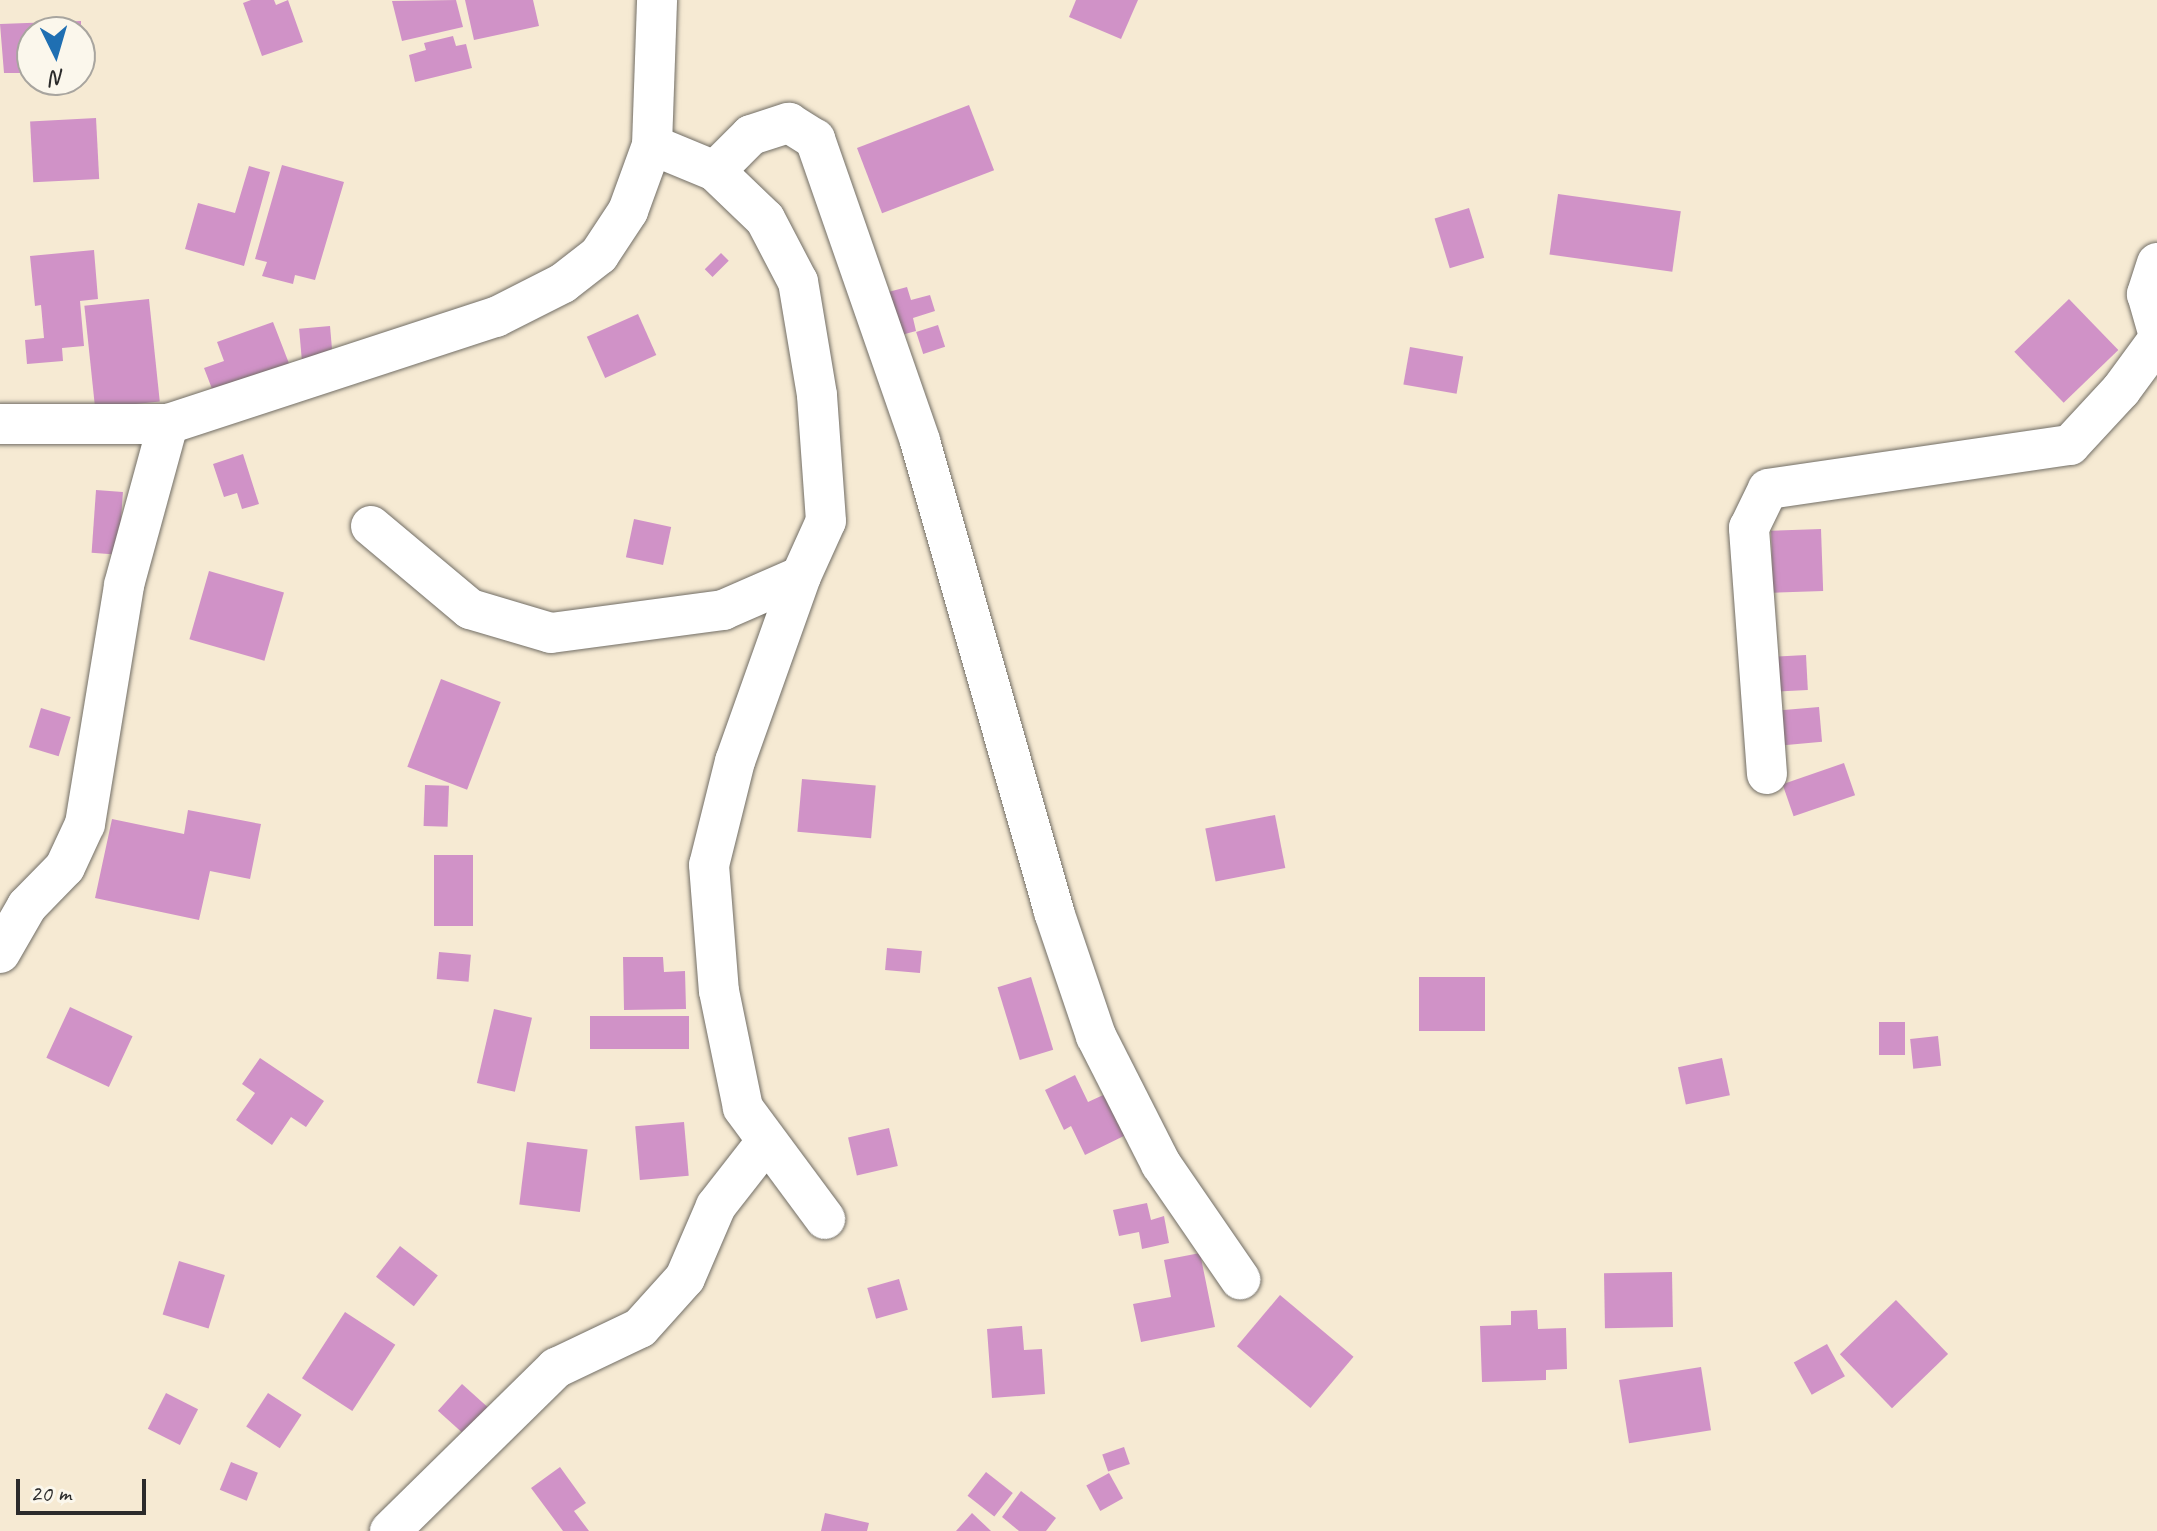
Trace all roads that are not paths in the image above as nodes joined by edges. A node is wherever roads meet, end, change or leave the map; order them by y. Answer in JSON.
{"nodes":[{"id":1,"x":657,"y":0,"type":"edge"},
{"id":2,"x":652,"y":145,"type":"junction"},
{"id":3,"x":715,"y":171,"type":"junction"},
{"id":4,"x":2157,"y":263,"type":"edge"},
{"id":5,"x":2157,"y":328,"type":"edge"},
{"id":6,"x":2157,"y":341,"type":"edge"},
{"id":7,"x":0,"y":424,"type":"edge"},
{"id":8,"x":168,"y":424,"type":"junction"},
{"id":9,"x":371,"y":526,"type":"dead end"},
{"id":10,"x":801,"y":576,"type":"junction"},
{"id":11,"x":1767,"y":774,"type":"dead end"},
{"id":12,"x":0,"y":953,"type":"edge"},
{"id":13,"x":766,"y":1142,"type":"junction"},
{"id":14,"x":825,"y":1219,"type":"dead end"},
{"id":15,"x":1240,"y":1279,"type":"dead end"},
{"id":16,"x":390,"y":1531,"type":"edge"}],
"edges":[{"from":1,"to":2,"type":"street"},
{"from":2,"to":3,"type":"street"},
{"from":2,"to":8,"type":"street"},
{"from":3,"to":10,"type":"street"},
{"from":3,"to":15,"type":"street"},
{"from":4,"to":5,"type":"street"},
{"from":6,"to":11,"type":"street"},
{"from":7,"to":8,"type":"street"},
{"from":8,"to":12,"type":"street"},
{"from":9,"to":10,"type":"street"},
{"from":10,"to":13,"type":"street"},
{"from":13,"to":14,"type":"street"},
{"from":13,"to":16,"type":"street"}]}
